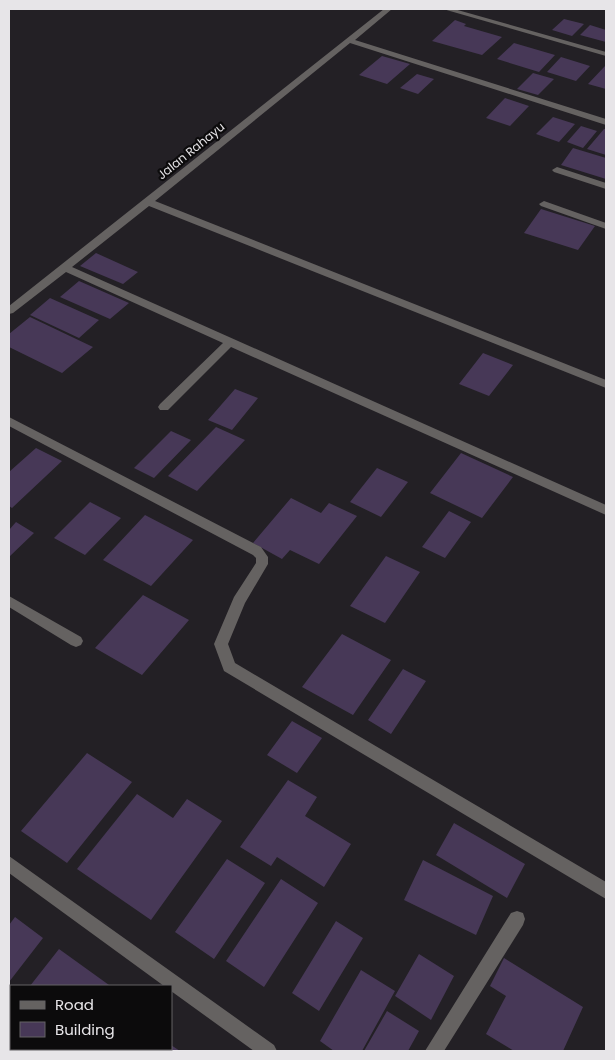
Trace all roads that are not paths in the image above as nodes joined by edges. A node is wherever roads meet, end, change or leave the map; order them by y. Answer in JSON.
{"nodes":[{"id":1,"x":388,"y":9,"type":"edge"},
{"id":2,"x":447,"y":9,"type":"edge"},
{"id":3,"x":348,"y":40,"type":"junction"},
{"id":4,"x":606,"y":54,"type":"edge"},
{"id":5,"x":606,"y":122,"type":"edge"},
{"id":6,"x":557,"y":170,"type":"dead end"},
{"id":7,"x":606,"y":186,"type":"edge"},
{"id":8,"x":148,"y":202,"type":"junction"},
{"id":9,"x":544,"y":204,"type":"dead end"},
{"id":10,"x":606,"y":226,"type":"edge"},
{"id":11,"x":64,"y":267,"type":"junction"},
{"id":12,"x":9,"y":310,"type":"edge"},
{"id":13,"x":230,"y":342,"type":"junction"},
{"id":14,"x":606,"y":384,"type":"edge"},
{"id":15,"x":164,"y":407,"type":"dead end"},
{"id":16,"x":9,"y":421,"type":"edge"},
{"id":17,"x":606,"y":510,"type":"edge"},
{"id":18,"x":9,"y":601,"type":"edge"},
{"id":19,"x":76,"y":641,"type":"dead end"},
{"id":20,"x":9,"y":864,"type":"edge"},
{"id":21,"x":606,"y":891,"type":"edge"},
{"id":22,"x":517,"y":919,"type":"dead end"},
{"id":23,"x":268,"y":1051,"type":"edge"},
{"id":24,"x":434,"y":1051,"type":"edge"}],
"edges":[{"from":1,"to":3,"type":"street","name":"Jalan Rahayu"},
{"from":2,"to":4,"type":"street"},
{"from":3,"to":5,"type":"street"},
{"from":3,"to":8,"type":"street","name":"Jalan Rahayu"},
{"from":6,"to":7,"type":"street"},
{"from":8,"to":11,"type":"street","name":"Jalan Rahayu"},
{"from":8,"to":14,"type":"street"},
{"from":9,"to":10,"type":"street"},
{"from":11,"to":12,"type":"street","name":"Jalan Rahayu"},
{"from":11,"to":13,"type":"street"},
{"from":13,"to":15,"type":"street"},
{"from":13,"to":17,"type":"street"},
{"from":16,"to":21,"type":"street"},
{"from":18,"to":19,"type":"street"},
{"from":20,"to":23,"type":"street"},
{"from":22,"to":24,"type":"street"}]}
